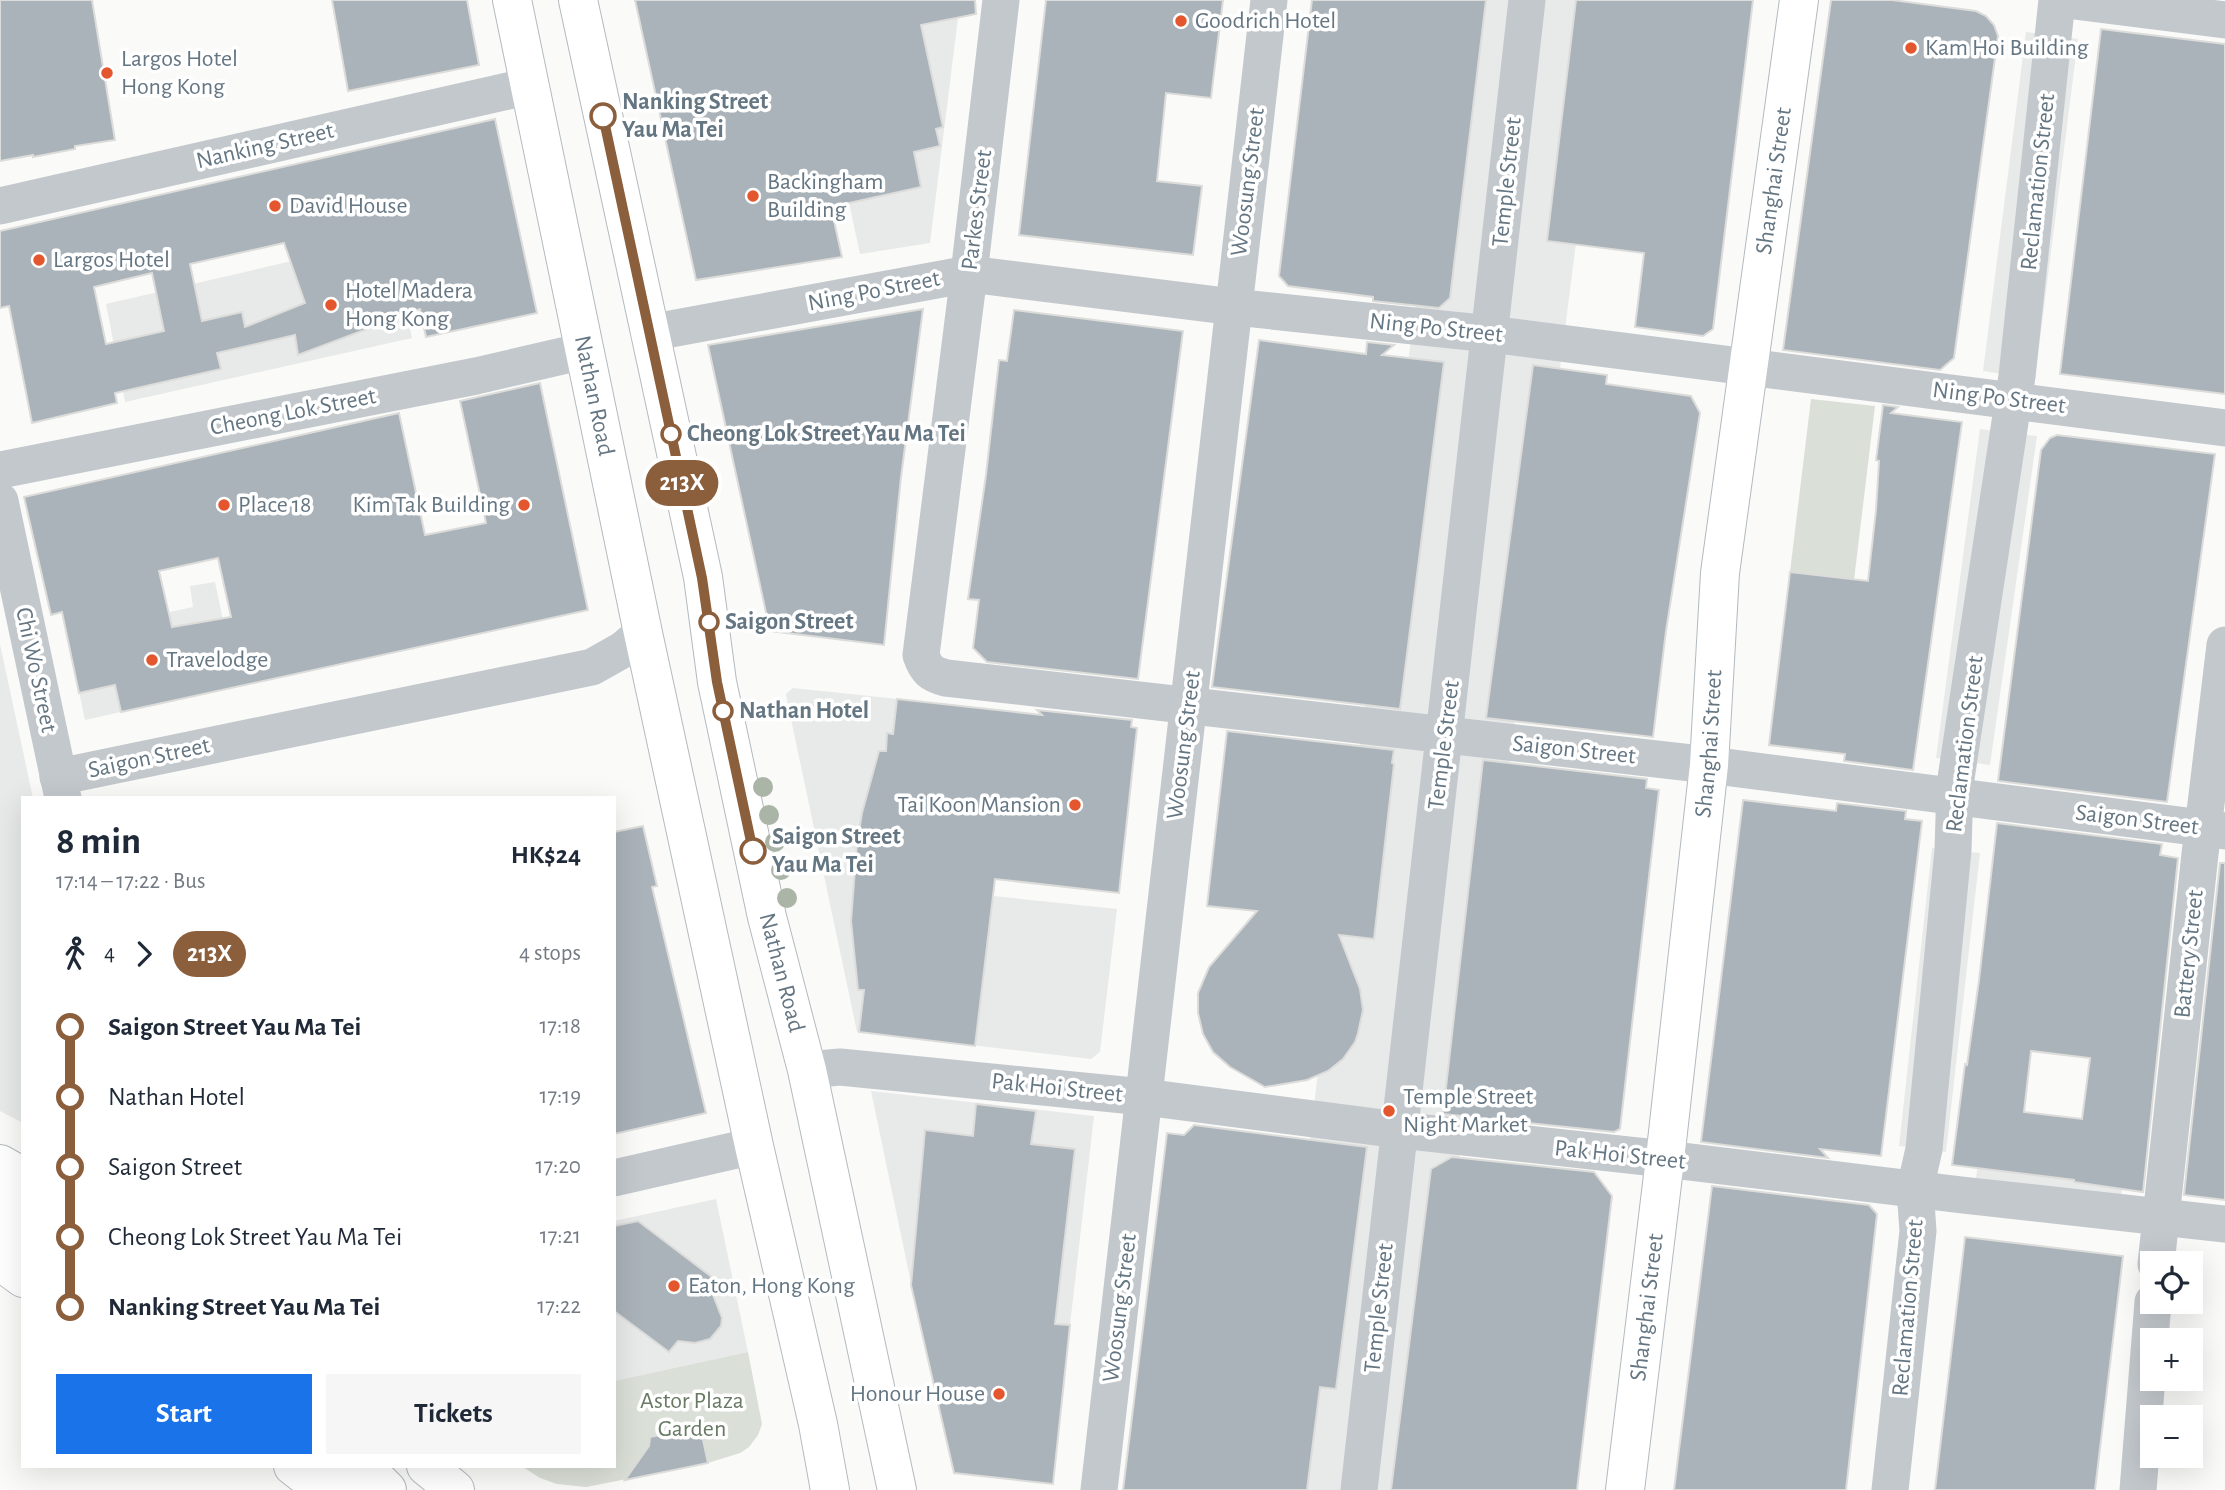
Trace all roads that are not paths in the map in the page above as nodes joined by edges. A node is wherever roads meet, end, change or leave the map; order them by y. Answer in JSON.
{"nodes":[{"id":1,"x":512,"y":0,"type":"edge"},
{"id":2,"x":578,"y":0,"type":"edge"},
{"id":3,"x":1001,"y":0,"type":"edge"},
{"id":4,"x":1269,"y":0,"type":"edge"},
{"id":5,"x":1527,"y":0,"type":"edge"},
{"id":6,"x":1799,"y":0,"type":"edge"},
{"id":7,"x":2057,"y":0,"type":"edge"},
{"id":8,"x":2066,"y":0,"type":"edge"},
{"id":9,"x":2225,"y":19,"type":"edge"},
{"id":10,"x":530,"y":86,"type":"junction"},
{"id":11,"x":0,"y":206,"type":"edge"},
{"id":12,"x":969,"y":274,"type":"junction"},
{"id":13,"x":1234,"y":307,"type":"junction"},
{"id":14,"x":649,"y":333,"type":"junction"},
{"id":15,"x":1490,"y":334,"type":"junction"},
{"id":16,"x":584,"y":351,"type":"junction"},
{"id":17,"x":1748,"y":367,"type":"junction"},
{"id":18,"x":2012,"y":399,"type":"junction"},
{"id":19,"x":2225,"y":428,"type":"edge"},
{"id":20,"x":0,"y":470,"type":"edge"},
{"id":21,"x":0,"y":501,"type":"edge"},
{"id":22,"x":643,"y":633,"type":"junction"},
{"id":23,"x":2225,"y":645,"type":"edge"},
{"id":24,"x":925,"y":668,"type":"joint"},
{"id":25,"x":1189,"y":705,"type":"junction"},
{"id":26,"x":1445,"y":736,"type":"junction"},
{"id":27,"x":1709,"y":765,"type":"junction"},
{"id":28,"x":60,"y":787,"type":"edge"},
{"id":29,"x":1955,"y":797,"type":"junction"},
{"id":30,"x":2214,"y":830,"type":"edge"},
{"id":31,"x":807,"y":1070,"type":"junction"},
{"id":32,"x":1144,"y":1097,"type":"junction"},
{"id":33,"x":1399,"y":1130,"type":"junction"},
{"id":34,"x":754,"y":1146,"type":"junction"},
{"id":35,"x":1665,"y":1159,"type":"junction"},
{"id":36,"x":0,"y":1164,"type":"edge"},
{"id":37,"x":21,"y":1176,"type":"edge"},
{"id":38,"x":616,"y":1178,"type":"edge"},
{"id":39,"x":1915,"y":1189,"type":"junction"},
{"id":40,"x":0,"y":1201,"type":"edge"},
{"id":41,"x":21,"y":1213,"type":"edge"},
{"id":42,"x":2160,"y":1217,"type":"junction"},
{"id":43,"x":2225,"y":1224,"type":"edge"},
{"id":44,"x":0,"y":1233,"type":"edge"},
{"id":45,"x":21,"y":1246,"type":"edge"},
{"id":46,"x":2157,"y":1251,"type":"edge"},
{"id":47,"x":0,"y":1261,"type":"edge"},
{"id":48,"x":21,"y":1277,"type":"edge"},
{"id":49,"x":2152,"y":1314,"type":"edge"},
{"id":50,"x":296,"y":1468,"type":"edge"},
{"id":51,"x":318,"y":1468,"type":"edge"},
{"id":52,"x":365,"y":1468,"type":"edge"},
{"id":53,"x":428,"y":1468,"type":"edge"},
{"id":54,"x":324,"y":1490,"type":"edge"},
{"id":55,"x":342,"y":1490,"type":"edge"},
{"id":56,"x":387,"y":1490,"type":"edge"},
{"id":57,"x":455,"y":1490,"type":"edge"},
{"id":58,"x":830,"y":1490,"type":"edge"},
{"id":59,"x":897,"y":1490,"type":"edge"},
{"id":60,"x":1099,"y":1490,"type":"edge"},
{"id":61,"x":1359,"y":1490,"type":"edge"},
{"id":62,"x":1625,"y":1490,"type":"edge"},
{"id":63,"x":1890,"y":1490,"type":"edge"},
{"id":64,"x":2138,"y":1490,"type":"edge"}],
"edges":[{"from":1,"to":10,"type":"main road","name":"Nathan Road"},
{"from":2,"to":14,"type":"main road","name":"Nathan Road"},
{"from":3,"to":12,"type":"street","name":"Parkes Street"},
{"from":4,"to":13,"type":"street","name":"Woosung Street"},
{"from":5,"to":15,"type":"street","name":"Temple Street"},
{"from":6,"to":17,"type":"main road","name":"Shanghai Street"},
{"from":7,"to":18,"type":"street","name":"Reclamation Street"},
{"from":8,"to":9,"type":"street"},
{"from":10,"to":11,"type":"street","name":"Nanking Street"},
{"from":10,"to":16,"type":"main road","name":"Nathan Road"},
{"from":12,"to":13,"type":"street","name":"Ning Po Street"},
{"from":12,"to":14,"type":"street","name":"Ning Po Street"},
{"from":12,"to":24,"type":"street","name":"Parkes Street"},
{"from":13,"to":15,"type":"street","name":"Ning Po Street"},
{"from":13,"to":25,"type":"street","name":"Woosung Street"},
{"from":14,"to":31,"type":"main road","name":"Nathan Road"},
{"from":15,"to":17,"type":"street","name":"Ning Po Street"},
{"from":15,"to":26,"type":"street","name":"Temple Street"},
{"from":16,"to":20,"type":"street","name":"Cheong Lok Street"},
{"from":16,"to":22,"type":"main road","name":"Nathan Road"},
{"from":17,"to":18,"type":"street","name":"Ning Po Street"},
{"from":17,"to":27,"type":"main road","name":"Shanghai Street"},
{"from":18,"to":19,"type":"street","name":"Ning Po Street"},
{"from":18,"to":29,"type":"street","name":"Reclamation Street"},
{"from":21,"to":28,"type":"street","name":"Chi Wo Street"},
{"from":22,"to":28,"type":"street","name":"Saigon Street"},
{"from":22,"to":34,"type":"main road","name":"Nathan Road"},
{"from":23,"to":30,"type":"street","name":"Battery Street"},
{"from":24,"to":25,"type":"street","name":"Saigon Street"},
{"from":25,"to":26,"type":"street","name":"Saigon Street"},
{"from":25,"to":32,"type":"street","name":"Woosung Street"},
{"from":26,"to":27,"type":"street","name":"Saigon Street"},
{"from":26,"to":33,"type":"street","name":"Temple Street"},
{"from":27,"to":29,"type":"street","name":"Saigon Street"},
{"from":27,"to":35,"type":"main road","name":"Shanghai Street"},
{"from":29,"to":30,"type":"street","name":"Saigon Street"},
{"from":29,"to":39,"type":"street","name":"Reclamation Street"},
{"from":30,"to":42,"type":"street","name":"Battery Street"},
{"from":31,"to":32,"type":"street","name":"Pak Hoi Street"},
{"from":31,"to":59,"type":"main road","name":"Nathan Road"},
{"from":32,"to":33,"type":"street","name":"Pak Hoi Street"},
{"from":32,"to":60,"type":"street","name":"Woosung Street"},
{"from":33,"to":35,"type":"street","name":"Pak Hoi Street"},
{"from":33,"to":61,"type":"street","name":"Temple Street"},
{"from":34,"to":38,"type":"street"},
{"from":34,"to":58,"type":"main road","name":"Nathan Road"},
{"from":35,"to":39,"type":"street","name":"Pak Hoi Street"},
{"from":35,"to":62,"type":"main road","name":"Shanghai Street"},
{"from":36,"to":37,"type":"main road"},
{"from":39,"to":42,"type":"street","name":"Pak Hoi Street"},
{"from":39,"to":63,"type":"street","name":"Reclamation Street"},
{"from":40,"to":41,"type":"main road"},
{"from":42,"to":43,"type":"street","name":"Pak Hoi Street"},
{"from":42,"to":46,"type":"street","name":"Battery Street"},
{"from":44,"to":45,"type":"main road"},
{"from":47,"to":48,"type":"main road"},
{"from":49,"to":64,"type":"street"},
{"from":50,"to":54,"type":"main road"},
{"from":51,"to":55,"type":"main road"},
{"from":52,"to":56,"type":"main road"},
{"from":53,"to":57,"type":"main road"}]}
